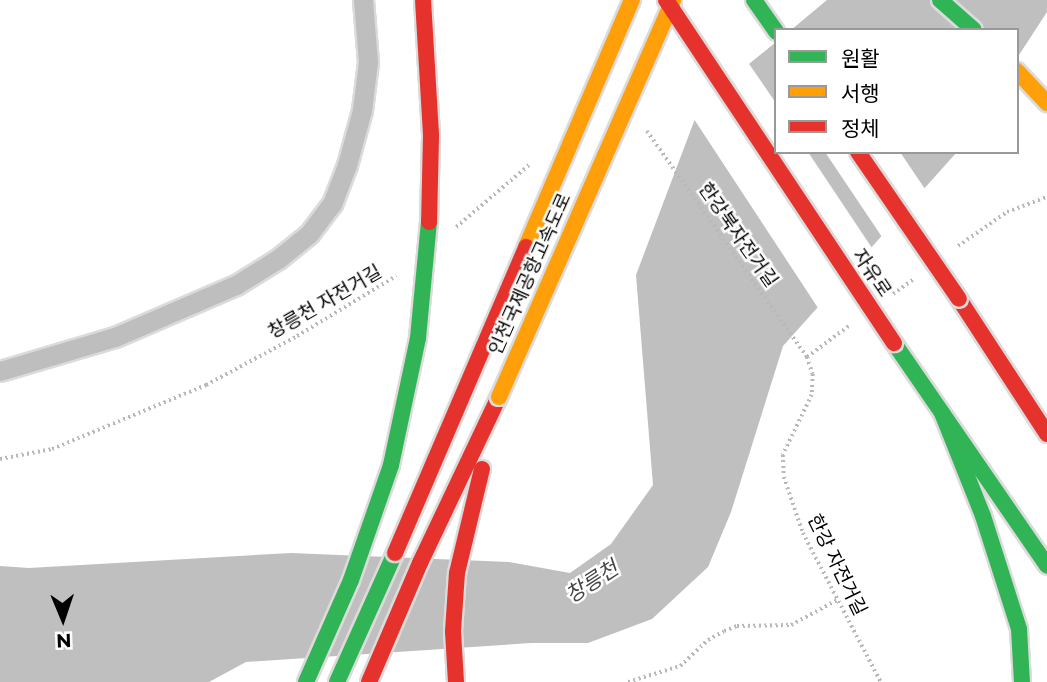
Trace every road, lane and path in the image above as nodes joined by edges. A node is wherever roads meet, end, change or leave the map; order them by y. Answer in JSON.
{"nodes":[{"id":1,"x":363,"y":0,"type":"edge"},
{"id":2,"x":423,"y":0,"type":"edge"},
{"id":3,"x":632,"y":0,"type":"edge"},
{"id":4,"x":666,"y":0,"type":"edge"},
{"id":5,"x":673,"y":0,"type":"edge"},
{"id":6,"x":754,"y":0,"type":"edge"},
{"id":7,"x":940,"y":0,"type":"edge"},
{"id":8,"x":972,"y":28,"type":"edge"},
{"id":9,"x":774,"y":29,"type":"edge"},
{"id":10,"x":1019,"y":73,"type":"edge"},
{"id":11,"x":1047,"y":103,"type":"edge"},
{"id":12,"x":657,"y":145,"type":"dead end"},
{"id":13,"x":859,"y":154,"type":"edge"},
{"id":14,"x":534,"y":161,"type":"dead end"},
{"id":15,"x":452,"y":230,"type":"dead end"},
{"id":16,"x":400,"y":273,"type":"dead end"},
{"id":17,"x":796,"y":341,"type":"joint"},
{"id":18,"x":0,"y":371,"type":"edge"},
{"id":19,"x":499,"y":397,"type":"junction"},
{"id":20,"x":942,"y":413,"type":"junction"},
{"id":21,"x":1047,"y":434,"type":"edge"},
{"id":22,"x":0,"y":459,"type":"edge"},
{"id":23,"x":1047,"y":566,"type":"edge"},
{"id":24,"x":838,"y":600,"type":"junction"},
{"id":25,"x":306,"y":682,"type":"edge"},
{"id":26,"x":337,"y":682,"type":"edge"},
{"id":27,"x":369,"y":682,"type":"edge"},
{"id":28,"x":456,"y":682,"type":"edge"},
{"id":29,"x":628,"y":682,"type":"edge"},
{"id":30,"x":881,"y":682,"type":"edge"},
{"id":31,"x":1022,"y":682,"type":"edge"}],
"edges":[{"from":1,"to":18,"type":"street"},
{"from":2,"to":25,"type":"highway","bridge":true},
{"from":3,"to":26,"type":"highway","name":"인천국제공항고속도로","bridge":true},
{"from":4,"to":20,"type":"highway","name":"자유로","bridge":true},
{"from":5,"to":19,"type":"highway","name":"인천국제공항고속도로","bridge":true},
{"from":6,"to":9,"type":"highway"},
{"from":7,"to":8,"type":"highway"},
{"from":10,"to":11,"type":"highway"},
{"from":12,"to":17,"type":"path","name":"한강북자전거길"},
{"from":13,"to":21,"type":"highway","bridge":true},
{"from":14,"to":15,"type":"path"},
{"from":16,"to":22,"type":"path","name":"창릉천 자전거길"},
{"from":17,"to":24,"type":"path","name":"한강 자전거길"},
{"from":19,"to":27,"type":"highway","name":"인천국제공항고속도로"},
{"from":19,"to":28,"type":"highway"},
{"from":20,"to":23,"type":"highway","name":"자유로"},
{"from":20,"to":31,"type":"highway"},
{"from":24,"to":29,"type":"path"},
{"from":24,"to":30,"type":"path","name":"한강 자전거길"}]}
